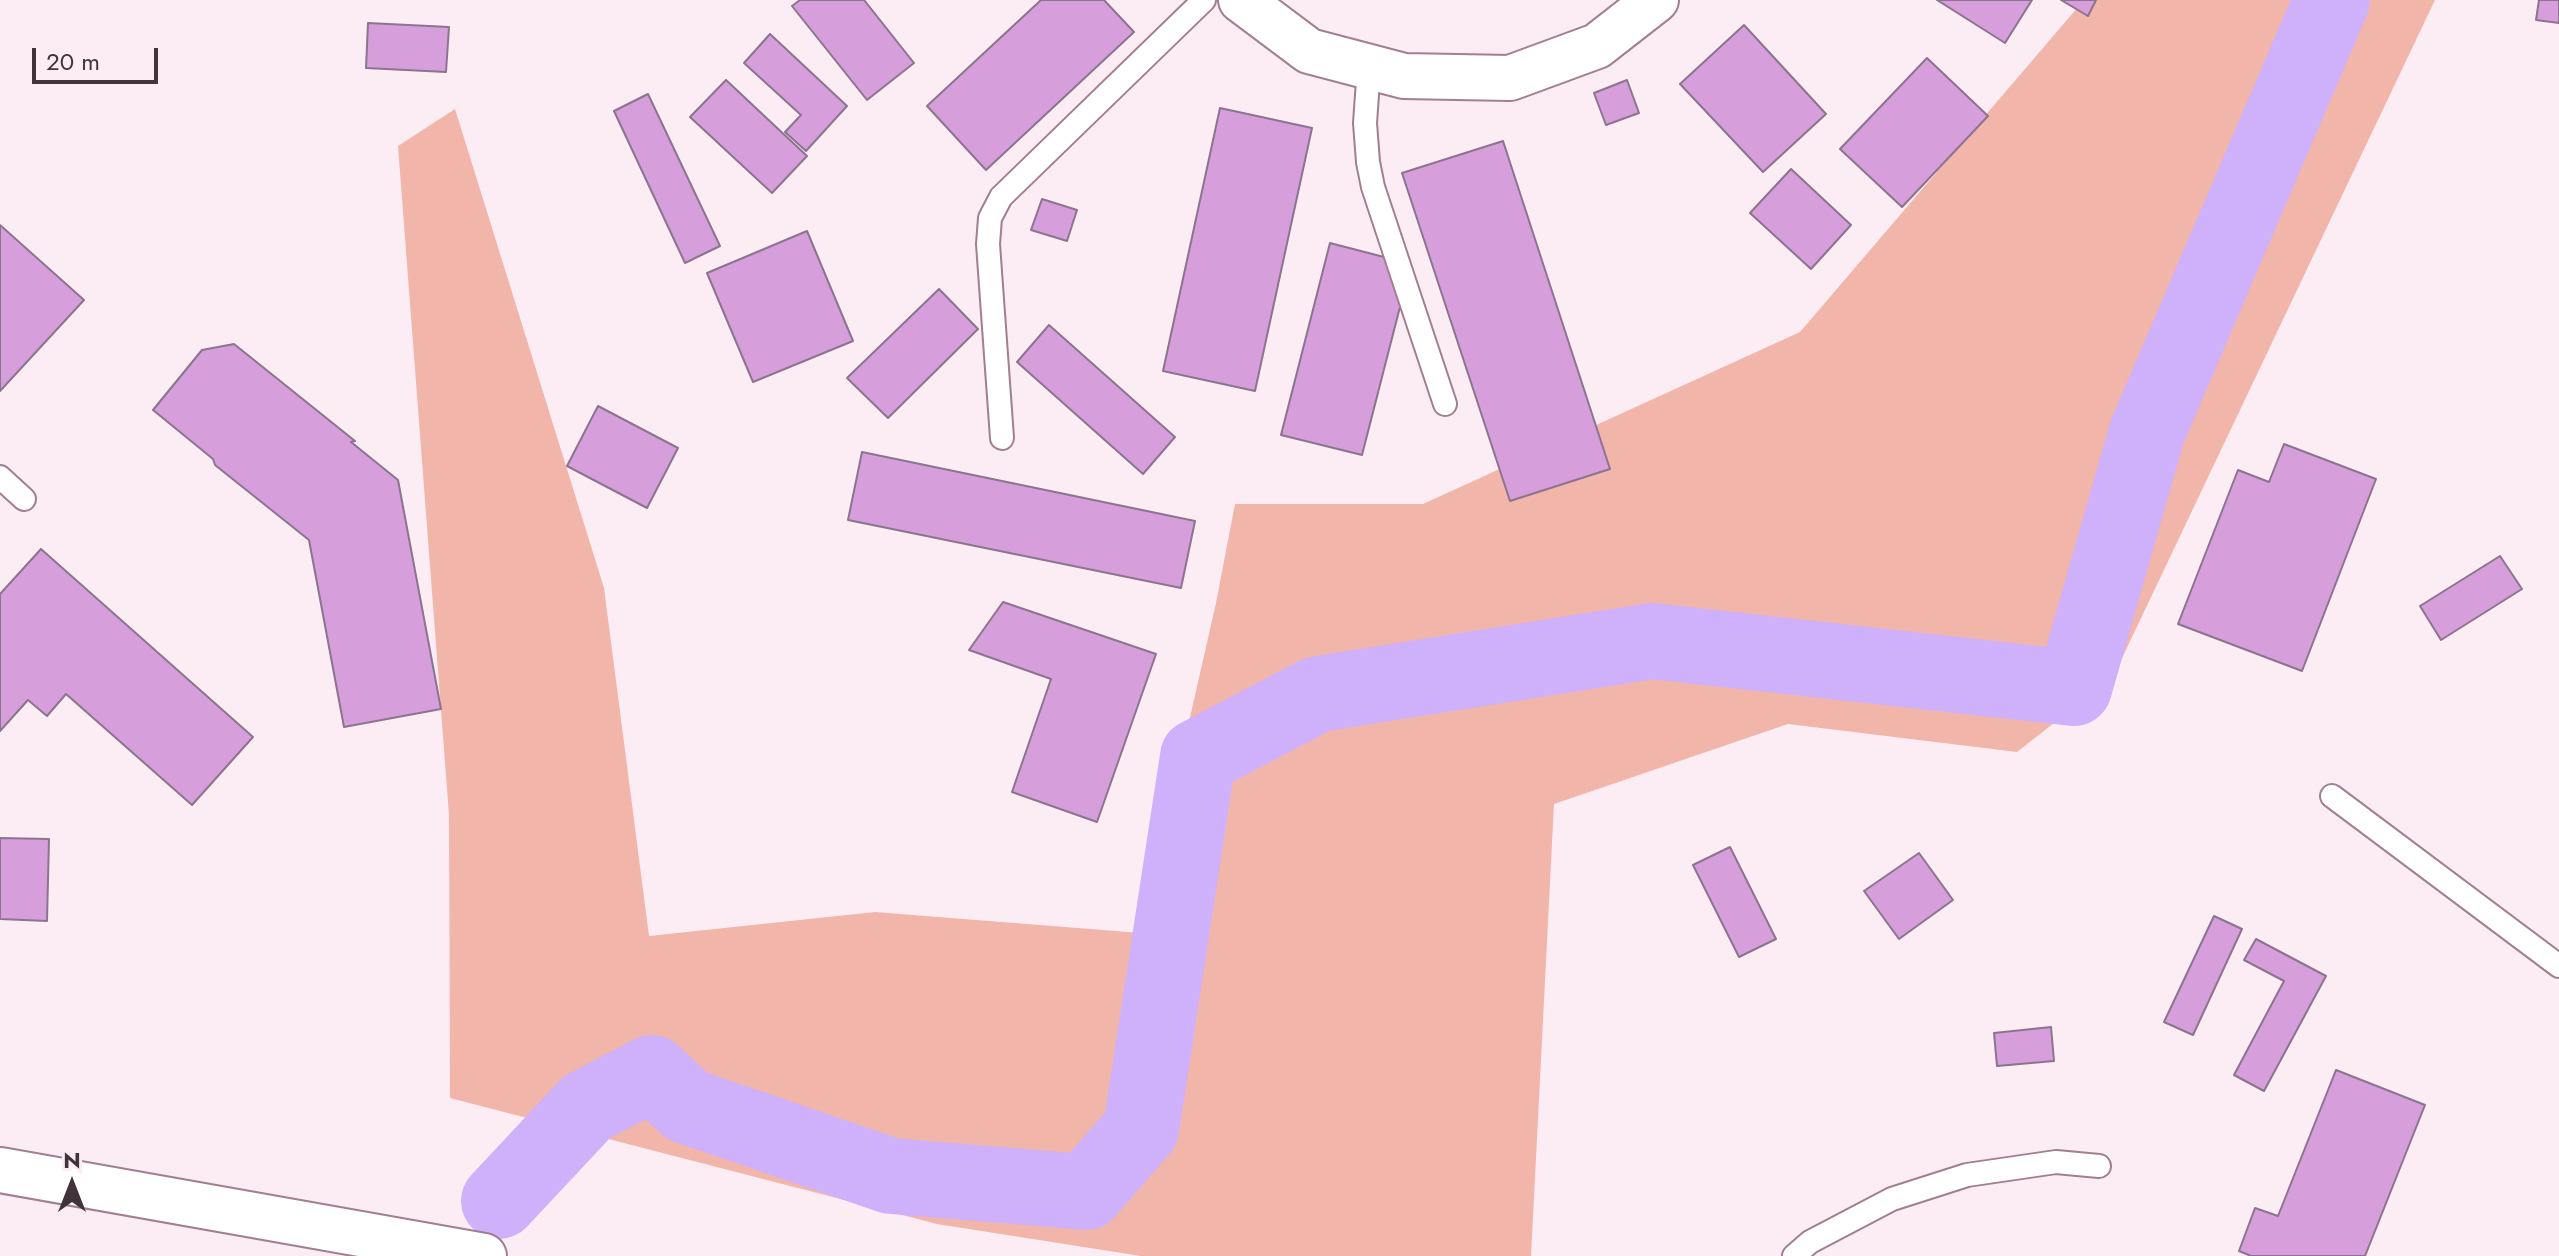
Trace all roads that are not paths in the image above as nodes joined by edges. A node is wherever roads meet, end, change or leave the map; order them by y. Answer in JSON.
{"nodes":[{"id":1,"x":1204,"y":0,"type":"edge"},
{"id":2,"x":1241,"y":0,"type":"edge"},
{"id":3,"x":1656,"y":0,"type":"edge"},
{"id":4,"x":1369,"y":67,"type":"junction"},
{"id":5,"x":1445,"y":404,"type":"dead end"},
{"id":6,"x":1002,"y":438,"type":"dead end"},
{"id":7,"x":0,"y":477,"type":"edge"},
{"id":8,"x":24,"y":499,"type":"dead end"},
{"id":9,"x":2332,"y":796,"type":"dead end"},
{"id":10,"x":2559,"y":966,"type":"edge"},
{"id":11,"x":2099,"y":1166,"type":"dead end"},
{"id":12,"x":13,"y":1173,"type":"edge"},
{"id":13,"x":484,"y":1256,"type":"edge"},
{"id":14,"x":1794,"y":1256,"type":"edge"}],
"edges":[{"from":1,"to":6,"type":"lane"},
{"from":2,"to":4,"type":"main road"},
{"from":3,"to":4,"type":"main road"},
{"from":4,"to":5,"type":"lane"},
{"from":7,"to":8,"type":"lane"},
{"from":9,"to":10,"type":"lane"},
{"from":11,"to":14,"type":"lane"},
{"from":12,"to":13,"type":"main road"}]}
